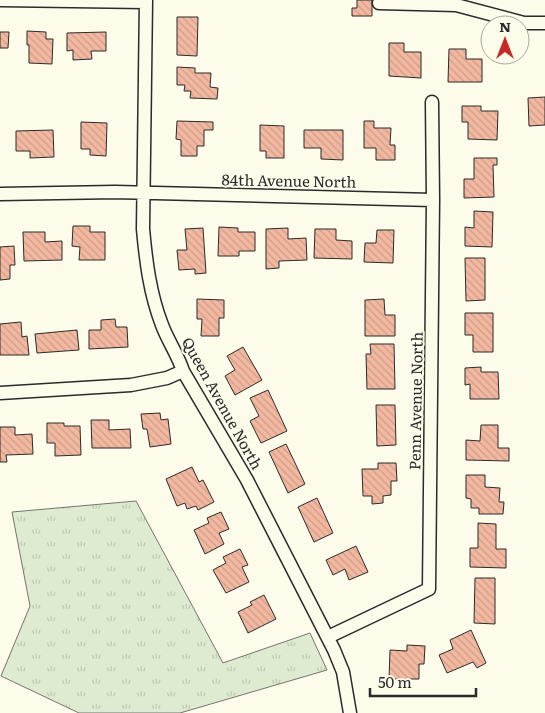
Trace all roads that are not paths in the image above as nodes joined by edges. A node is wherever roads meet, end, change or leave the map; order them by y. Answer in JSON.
{"nodes":[{"id":1,"x":0,"y":0,"type":"edge"},
{"id":2,"x":146,"y":1,"type":"edge"},
{"id":3,"x":379,"y":3,"type":"dead end"},
{"id":4,"x":545,"y":23,"type":"edge"},
{"id":5,"x":432,"y":102,"type":"dead end"},
{"id":6,"x":0,"y":194,"type":"edge"},
{"id":7,"x":145,"y":194,"type":"junction"},
{"id":8,"x":434,"y":200,"type":"junction"},
{"id":9,"x":183,"y":371,"type":"junction"},
{"id":10,"x":0,"y":393,"type":"edge"},
{"id":11,"x":328,"y":637,"type":"junction"},
{"id":12,"x":350,"y":713,"type":"edge"}],
"edges":[{"from":1,"to":2,"type":"street"},
{"from":2,"to":7,"type":"street","name":"Queen Avenue North"},
{"from":3,"to":4,"type":"street"},
{"from":5,"to":8,"type":"street","name":"Penn Avenue North"},
{"from":6,"to":7,"type":"street","name":"84th Avenue North"},
{"from":7,"to":8,"type":"street","name":"84th Avenue North"},
{"from":7,"to":9,"type":"street","name":"Queen Avenue North"},
{"from":8,"to":11,"type":"street","name":"Penn Avenue North"},
{"from":9,"to":10,"type":"street"},
{"from":9,"to":11,"type":"street","name":"Queen Avenue North"},
{"from":11,"to":12,"type":"street","name":"Queen Avenue North"}]}
